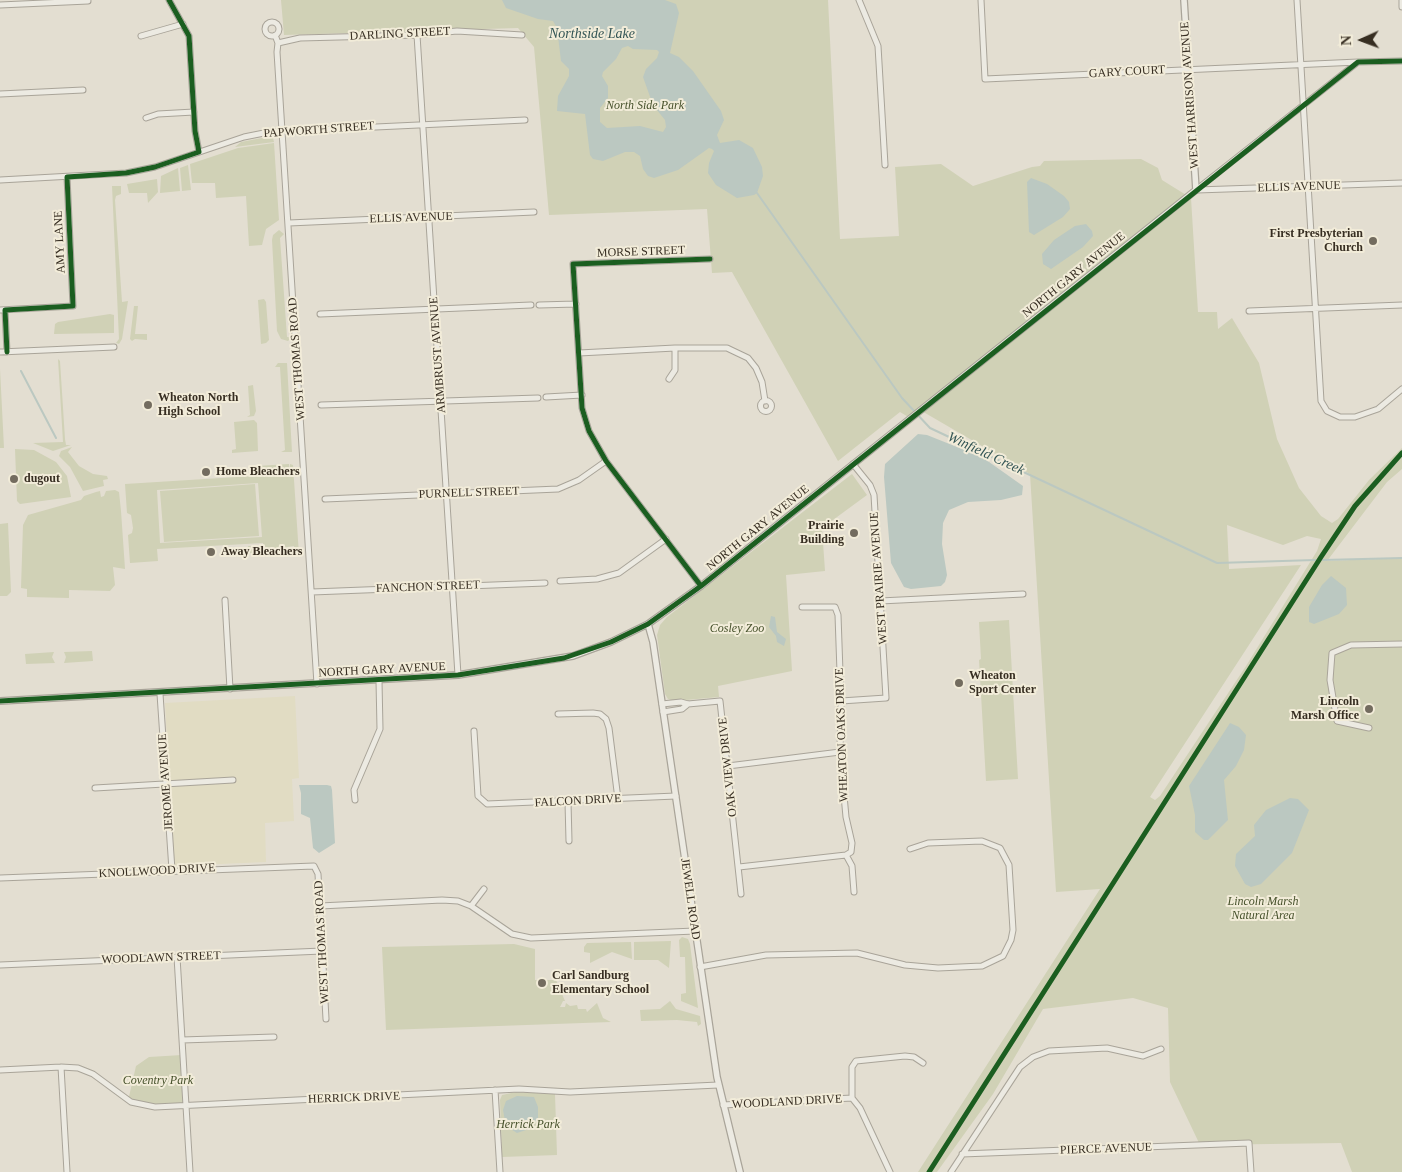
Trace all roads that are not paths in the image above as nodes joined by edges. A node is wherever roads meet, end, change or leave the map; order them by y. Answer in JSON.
{"nodes":[{"id":1,"x":169,"y":0,"type":"edge"},
{"id":2,"x":859,"y":0,"type":"edge"},
{"id":3,"x":981,"y":0,"type":"edge"},
{"id":4,"x":1184,"y":0,"type":"edge"},
{"id":5,"x":1297,"y":0,"type":"edge"},
{"id":6,"x":1402,"y":0,"type":"edge"},
{"id":7,"x":88,"y":1,"type":"edge"},
{"id":8,"x":0,"y":5,"type":"edge"},
{"id":9,"x":1402,"y":7,"type":"edge"},
{"id":10,"x":183,"y":24,"type":"junction"},
{"id":11,"x":275,"y":35,"type":"dead end"},
{"id":12,"x":417,"y":35,"type":"junction"},
{"id":13,"x":522,"y":35,"type":"dead end"},
{"id":14,"x":142,"y":36,"type":"dead end"},
{"id":15,"x":278,"y":43,"type":"junction"},
{"id":16,"x":1402,"y":61,"type":"edge"},
{"id":17,"x":1358,"y":62,"type":"junction"},
{"id":18,"x":1300,"y":65,"type":"junction"},
{"id":19,"x":1189,"y":70,"type":"junction"},
{"id":20,"x":83,"y":90,"type":"dead end"},
{"id":21,"x":0,"y":94,"type":"edge"},
{"id":22,"x":1302,"y":106,"type":"junction"},
{"id":23,"x":194,"y":112,"type":"junction"},
{"id":24,"x":146,"y":118,"type":"dead end"},
{"id":25,"x":525,"y":120,"type":"dead end"},
{"id":26,"x":424,"y":124,"type":"junction"},
{"id":27,"x":283,"y":131,"type":"junction"},
{"id":28,"x":199,"y":152,"type":"junction"},
{"id":29,"x":885,"y":165,"type":"dead end"},
{"id":30,"x":67,"y":177,"type":"junction"},
{"id":31,"x":0,"y":180,"type":"edge"},
{"id":32,"x":1402,"y":183,"type":"edge"},
{"id":33,"x":1308,"y":187,"type":"junction"},
{"id":34,"x":1196,"y":190,"type":"junction"},
{"id":35,"x":534,"y":212,"type":"dead end"},
{"id":36,"x":429,"y":217,"type":"junction"},
{"id":37,"x":289,"y":223,"type":"junction"},
{"id":38,"x":710,"y":258,"type":"dead end"},
{"id":39,"x":576,"y":304,"type":"junction"},
{"id":40,"x":531,"y":305,"type":"dead end"},
{"id":41,"x":539,"y":305,"type":"dead end"},
{"id":42,"x":1402,"y":305,"type":"edge"},
{"id":43,"x":435,"y":309,"type":"junction"},
{"id":44,"x":1315,"y":309,"type":"junction"},
{"id":45,"x":2,"y":310,"type":"edge"},
{"id":46,"x":1249,"y":312,"type":"dead end"},
{"id":47,"x":320,"y":314,"type":"dead end"},
{"id":48,"x":114,"y":347,"type":"dead end"},
{"id":49,"x":674,"y":348,"type":"junction"},
{"id":50,"x":0,"y":352,"type":"edge"},
{"id":51,"x":7,"y":352,"type":"junction"},
{"id":52,"x":579,"y":353,"type":"junction"},
{"id":53,"x":669,"y":379,"type":"dead end"},
{"id":54,"x":1402,"y":389,"type":"edge"},
{"id":55,"x":582,"y":395,"type":"junction"},
{"id":56,"x":546,"y":397,"type":"dead end"},
{"id":57,"x":538,"y":398,"type":"dead end"},
{"id":58,"x":765,"y":400,"type":"dead end"},
{"id":59,"x":441,"y":401,"type":"junction"},
{"id":60,"x":321,"y":405,"type":"dead end"},
{"id":61,"x":606,"y":461,"type":"junction"},
{"id":62,"x":853,"y":464,"type":"junction"},
{"id":63,"x":446,"y":494,"type":"junction"},
{"id":64,"x":325,"y":499,"type":"dead end"},
{"id":65,"x":666,"y":540,"type":"junction"},
{"id":66,"x":560,"y":581,"type":"dead end"},
{"id":67,"x":545,"y":583,"type":"dead end"},
{"id":68,"x":452,"y":586,"type":"junction"},
{"id":69,"x":701,"y":586,"type":"junction"},
{"id":70,"x":312,"y":592,"type":"junction"},
{"id":71,"x":1023,"y":594,"type":"dead end"},
{"id":72,"x":225,"y":600,"type":"dead end"},
{"id":73,"x":880,"y":601,"type":"junction"},
{"id":74,"x":802,"y":607,"type":"dead end"},
{"id":75,"x":648,"y":624,"type":"junction"},
{"id":76,"x":1402,"y":644,"type":"edge"},
{"id":77,"x":458,"y":675,"type":"junction"},
{"id":78,"x":378,"y":681,"type":"junction"},
{"id":79,"x":317,"y":684,"type":"junction"},
{"id":80,"x":230,"y":690,"type":"junction"},
{"id":81,"x":160,"y":694,"type":"junction"},
{"id":82,"x":0,"y":701,"type":"edge"},
{"id":83,"x":841,"y":701,"type":"junction"},
{"id":84,"x":662,"y":704,"type":"junction"},
{"id":85,"x":688,"y":704,"type":"junction"},
{"id":86,"x":663,"y":712,"type":"junction"},
{"id":87,"x":558,"y":714,"type":"dead end"},
{"id":88,"x":1369,"y":728,"type":"dead end"},
{"id":89,"x":474,"y":731,"type":"dead end"},
{"id":90,"x":840,"y":752,"type":"junction"},
{"id":91,"x":728,"y":766,"type":"junction"},
{"id":92,"x":233,"y":780,"type":"dead end"},
{"id":93,"x":166,"y":783,"type":"junction"},
{"id":94,"x":95,"y":788,"type":"dead end"},
{"id":95,"x":676,"y":796,"type":"junction"},
{"id":96,"x":618,"y":799,"type":"junction"},
{"id":97,"x":355,"y":800,"type":"dead end"},
{"id":98,"x":568,"y":802,"type":"junction"},
{"id":99,"x":569,"y":842,"type":"dead end"},
{"id":100,"x":910,"y":849,"type":"dead end"},
{"id":101,"x":846,"y":855,"type":"junction"},
{"id":102,"x":314,"y":866,"type":"joint"},
{"id":103,"x":739,"y":866,"type":"junction"},
{"id":104,"x":172,"y":870,"type":"junction"},
{"id":105,"x":0,"y":878,"type":"edge"},
{"id":106,"x":484,"y":889,"type":"dead end"},
{"id":107,"x":854,"y":892,"type":"dead end"},
{"id":108,"x":741,"y":894,"type":"dead end"},
{"id":109,"x":320,"y":906,"type":"junction"},
{"id":110,"x":471,"y":906,"type":"junction"},
{"id":111,"x":695,"y":931,"type":"junction"},
{"id":112,"x":322,"y":951,"type":"junction"},
{"id":113,"x":177,"y":957,"type":"junction"},
{"id":114,"x":0,"y":965,"type":"edge"},
{"id":115,"x":700,"y":967,"type":"junction"},
{"id":116,"x":326,"y":1019,"type":"dead end"},
{"id":117,"x":274,"y":1037,"type":"dead end"},
{"id":118,"x":182,"y":1040,"type":"junction"},
{"id":119,"x":1161,"y":1049,"type":"dead end"},
{"id":120,"x":922,"y":1063,"type":"dead end"},
{"id":121,"x":61,"y":1067,"type":"junction"},
{"id":122,"x":0,"y":1070,"type":"edge"},
{"id":123,"x":718,"y":1085,"type":"junction"},
{"id":124,"x":495,"y":1090,"type":"junction"},
{"id":125,"x":852,"y":1098,"type":"junction"},
{"id":126,"x":723,"y":1105,"type":"junction"},
{"id":127,"x":186,"y":1106,"type":"junction"},
{"id":128,"x":962,"y":1154,"type":"junction"},
{"id":129,"x":67,"y":1172,"type":"edge"},
{"id":130,"x":190,"y":1172,"type":"edge"},
{"id":131,"x":500,"y":1172,"type":"edge"},
{"id":132,"x":740,"y":1172,"type":"edge"},
{"id":133,"x":890,"y":1172,"type":"edge"},
{"id":134,"x":951,"y":1172,"type":"edge"},
{"id":135,"x":1251,"y":1172,"type":"edge"}],
"edges":[{"from":1,"to":10,"type":"street"},
{"from":2,"to":29,"type":"street"},
{"from":3,"to":19,"type":"street","name":"GARY COURT"},
{"from":4,"to":19,"type":"street","name":"WEST HARRISON AVENUE"},
{"from":5,"to":18,"type":"street"},
{"from":6,"to":9,"type":"street"},
{"from":7,"to":8,"type":"street"},
{"from":10,"to":14,"type":"street"},
{"from":10,"to":23,"type":"street"},
{"from":11,"to":15,"type":"street","name":"WEST THOMAS ROAD"},
{"from":12,"to":13,"type":"street","name":"DARLING STREET"},
{"from":12,"to":15,"type":"street","name":"DARLING STREET"},
{"from":12,"to":26,"type":"street","name":"ARMBRUST AVENUE"},
{"from":15,"to":27,"type":"street","name":"WEST THOMAS ROAD"},
{"from":16,"to":17,"type":"street"},
{"from":17,"to":18,"type":"street","name":"GARY COURT"},
{"from":17,"to":22,"type":"street","name":"NORTH GARY AVENUE"},
{"from":18,"to":19,"type":"street","name":"GARY COURT"},
{"from":18,"to":22,"type":"street"},
{"from":19,"to":34,"type":"street","name":"WEST HARRISON AVENUE"},
{"from":20,"to":21,"type":"street"},
{"from":22,"to":33,"type":"street"},
{"from":22,"to":34,"type":"street","name":"NORTH GARY AVENUE"},
{"from":23,"to":24,"type":"street"},
{"from":23,"to":28,"type":"street"},
{"from":25,"to":26,"type":"street","name":"PAPWORTH STREET"},
{"from":26,"to":27,"type":"street","name":"PAPWORTH STREET"},
{"from":26,"to":36,"type":"street","name":"ARMBRUST AVENUE"},
{"from":27,"to":28,"type":"street","name":"PAPWORTH STREET"},
{"from":27,"to":37,"type":"street","name":"WEST THOMAS ROAD"},
{"from":28,"to":30,"type":"street","name":"PAPWORTH STREET"},
{"from":30,"to":31,"type":"street","name":"PAPWORTH STREET"},
{"from":30,"to":45,"type":"street","name":"AMY LANE"},
{"from":32,"to":33,"type":"street","name":"ELLIS AVENUE"},
{"from":33,"to":34,"type":"street","name":"ELLIS AVENUE"},
{"from":33,"to":44,"type":"street"},
{"from":34,"to":62,"type":"street","name":"NORTH GARY AVENUE"},
{"from":35,"to":36,"type":"street","name":"ELLIS AVENUE"},
{"from":36,"to":37,"type":"street","name":"ELLIS AVENUE"},
{"from":36,"to":43,"type":"street","name":"ARMBRUST AVENUE"},
{"from":37,"to":70,"type":"street","name":"WEST THOMAS ROAD"},
{"from":38,"to":39,"type":"street","name":"MORSE STREET"},
{"from":39,"to":41,"type":"street"},
{"from":39,"to":52,"type":"street"},
{"from":40,"to":43,"type":"street"},
{"from":42,"to":44,"type":"street"},
{"from":43,"to":47,"type":"street"},
{"from":43,"to":59,"type":"street","name":"ARMBRUST AVENUE"},
{"from":44,"to":46,"type":"street"},
{"from":44,"to":54,"type":"street"},
{"from":45,"to":51,"type":"street"},
{"from":48,"to":51,"type":"street"},
{"from":49,"to":52,"type":"street"},
{"from":49,"to":53,"type":"street"},
{"from":49,"to":58,"type":"street"},
{"from":50,"to":51,"type":"street"},
{"from":52,"to":55,"type":"street"},
{"from":55,"to":56,"type":"street"},
{"from":55,"to":61,"type":"street"},
{"from":57,"to":59,"type":"street"},
{"from":59,"to":60,"type":"street"},
{"from":59,"to":63,"type":"street","name":"ARMBRUST AVENUE"},
{"from":61,"to":63,"type":"street","name":"PURNELL STREET"},
{"from":61,"to":65,"type":"street"},
{"from":62,"to":69,"type":"street","name":"NORTH GARY AVENUE"},
{"from":62,"to":73,"type":"street","name":"WEST PRAIRIE AVENUE"},
{"from":63,"to":64,"type":"street","name":"PURNELL STREET"},
{"from":63,"to":68,"type":"street","name":"ARMBRUST AVENUE"},
{"from":65,"to":66,"type":"street"},
{"from":65,"to":69,"type":"street"},
{"from":67,"to":68,"type":"street","name":"FANCHON STREET"},
{"from":68,"to":70,"type":"street","name":"FANCHON STREET"},
{"from":68,"to":77,"type":"street","name":"ARMBRUST AVENUE"},
{"from":69,"to":75,"type":"street","name":"NORTH GARY AVENUE"},
{"from":70,"to":79,"type":"street","name":"WEST THOMAS ROAD"},
{"from":71,"to":73,"type":"street"},
{"from":72,"to":80,"type":"street"},
{"from":73,"to":83,"type":"street","name":"WEST PRAIRIE AVENUE"},
{"from":74,"to":83,"type":"street","name":"WHEATON OAKS DRIVE"},
{"from":75,"to":77,"type":"street","name":"NORTH GARY AVENUE"},
{"from":75,"to":84,"type":"street","name":"JEWELL ROAD"},
{"from":76,"to":88,"type":"street"},
{"from":77,"to":78,"type":"street","name":"NORTH GARY AVENUE"},
{"from":78,"to":79,"type":"street","name":"NORTH GARY AVENUE"},
{"from":78,"to":97,"type":"street"},
{"from":79,"to":80,"type":"street","name":"NORTH GARY AVENUE"},
{"from":80,"to":81,"type":"street","name":"NORTH GARY AVENUE"},
{"from":81,"to":82,"type":"street","name":"NORTH GARY AVENUE"},
{"from":81,"to":93,"type":"street","name":"JEROME AVENUE"},
{"from":83,"to":90,"type":"street","name":"WHEATON OAKS DRIVE"},
{"from":84,"to":85,"type":"street","name":"OAK VIEW DRIVE"},
{"from":84,"to":86,"type":"street","name":"JEWELL ROAD"},
{"from":85,"to":86,"type":"street","name":"OAK VIEW DRIVE"},
{"from":85,"to":91,"type":"street","name":"OAK VIEW DRIVE"},
{"from":86,"to":95,"type":"street","name":"JEWELL ROAD"},
{"from":87,"to":96,"type":"street"},
{"from":89,"to":98,"type":"street","name":"FALCON DRIVE"},
{"from":90,"to":91,"type":"street"},
{"from":90,"to":101,"type":"street","name":"WHEATON OAKS DRIVE"},
{"from":91,"to":103,"type":"street","name":"OAK VIEW DRIVE"},
{"from":92,"to":93,"type":"street"},
{"from":93,"to":94,"type":"street"},
{"from":93,"to":104,"type":"street","name":"JEROME AVENUE"},
{"from":95,"to":96,"type":"street","name":"FALCON DRIVE"},
{"from":95,"to":111,"type":"street","name":"JEWELL ROAD"},
{"from":96,"to":98,"type":"street","name":"FALCON DRIVE"},
{"from":98,"to":99,"type":"street"},
{"from":100,"to":115,"type":"street"},
{"from":101,"to":103,"type":"street"},
{"from":101,"to":107,"type":"street","name":"WHEATON OAKS DRIVE"},
{"from":102,"to":104,"type":"street","name":"KNOLLWOOD DRIVE"},
{"from":102,"to":109,"type":"street","name":"WEST THOMAS ROAD"},
{"from":103,"to":108,"type":"street","name":"OAK VIEW DRIVE"},
{"from":104,"to":105,"type":"street","name":"KNOLLWOOD DRIVE"},
{"from":106,"to":110,"type":"street"},
{"from":109,"to":110,"type":"street"},
{"from":109,"to":112,"type":"street","name":"WEST THOMAS ROAD"},
{"from":110,"to":111,"type":"street"},
{"from":111,"to":115,"type":"street","name":"JEWELL ROAD"},
{"from":112,"to":113,"type":"street","name":"WOODLAWN STREET"},
{"from":112,"to":116,"type":"street","name":"WEST THOMAS ROAD"},
{"from":113,"to":114,"type":"street","name":"WOODLAWN STREET"},
{"from":113,"to":118,"type":"street"},
{"from":115,"to":123,"type":"street","name":"JEWELL ROAD"},
{"from":117,"to":118,"type":"street"},
{"from":118,"to":127,"type":"street"},
{"from":119,"to":128,"type":"street"},
{"from":120,"to":125,"type":"street"},
{"from":121,"to":122,"type":"street","name":"HERRICK DRIVE"},
{"from":121,"to":127,"type":"street","name":"HERRICK DRIVE"},
{"from":121,"to":129,"type":"street"},
{"from":123,"to":124,"type":"street","name":"HERRICK DRIVE"},
{"from":123,"to":126,"type":"street","name":"JEWELL ROAD"},
{"from":124,"to":127,"type":"street","name":"HERRICK DRIVE"},
{"from":124,"to":131,"type":"street"},
{"from":125,"to":126,"type":"street","name":"WOODLAND DRIVE"},
{"from":125,"to":133,"type":"street"},
{"from":126,"to":132,"type":"street","name":"JEWELL ROAD"},
{"from":127,"to":130,"type":"street"},
{"from":128,"to":134,"type":"street"},
{"from":128,"to":135,"type":"street","name":"PIERCE AVENUE"}]}
